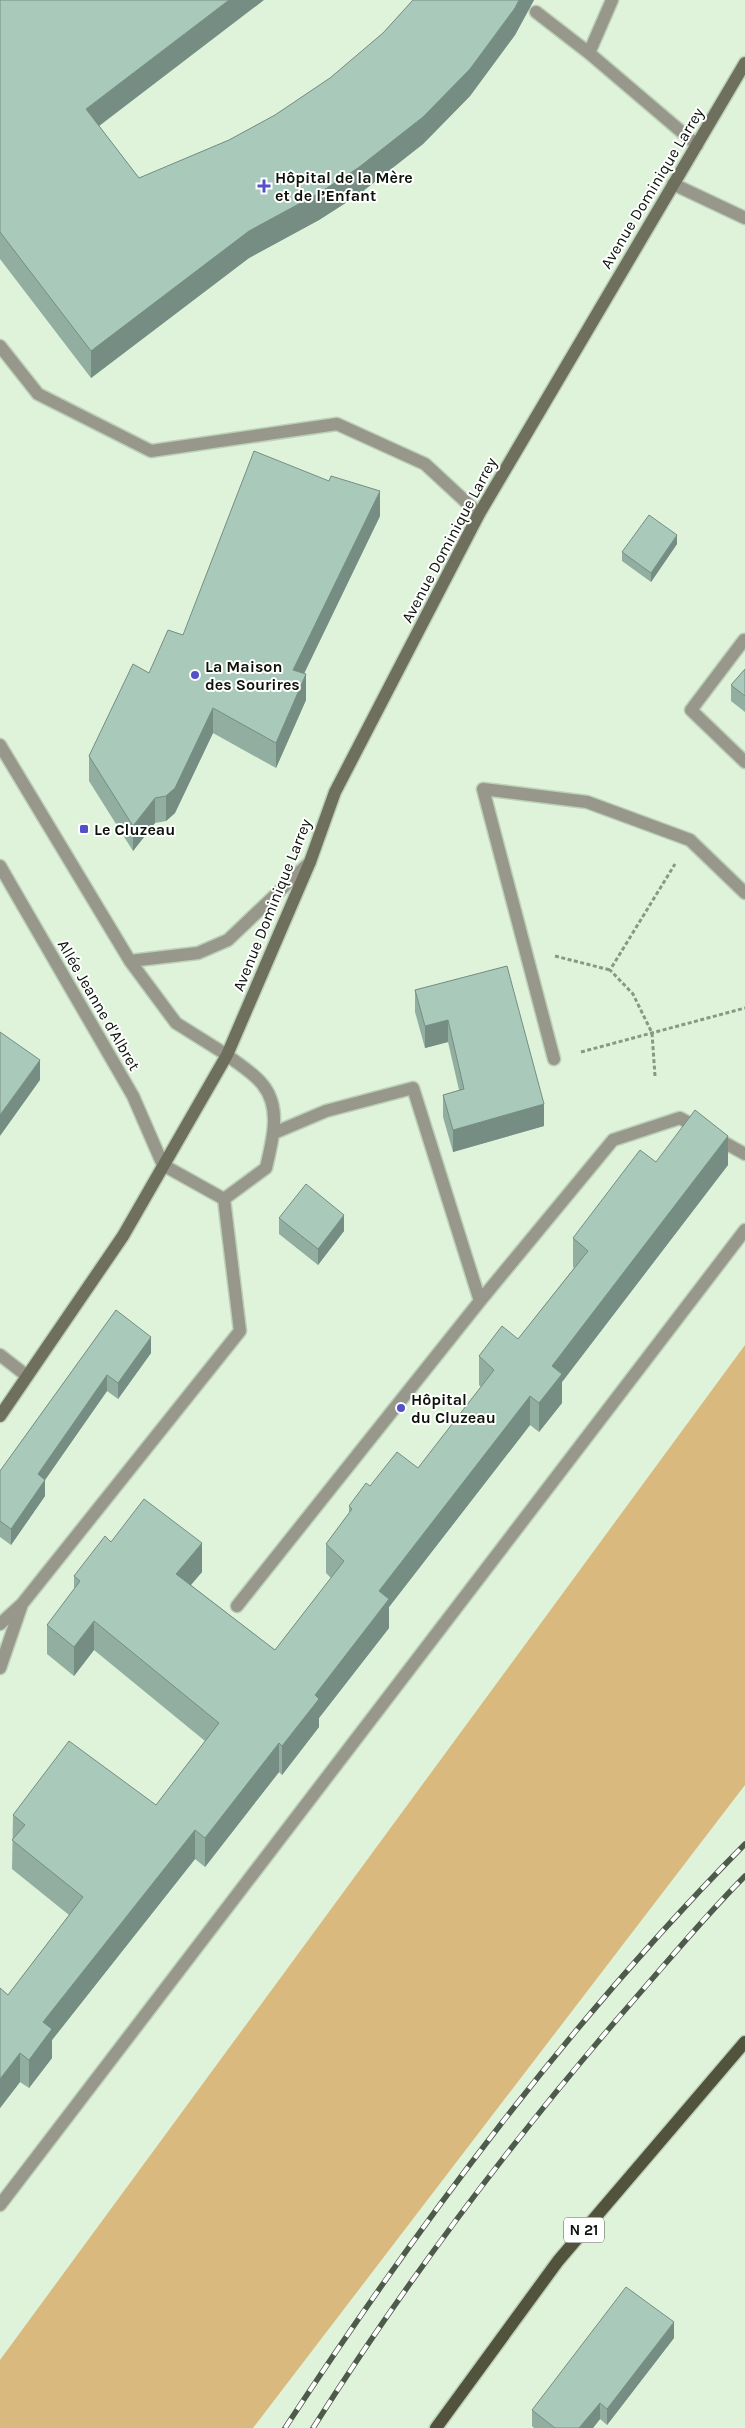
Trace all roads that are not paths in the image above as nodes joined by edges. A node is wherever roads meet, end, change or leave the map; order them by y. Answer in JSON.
{"nodes":[{"id":1,"x":612,"y":0,"type":"edge"},
{"id":2,"x":536,"y":12,"type":"dead end"},
{"id":3,"x":589,"y":53,"type":"junction"},
{"id":4,"x":745,"y":63,"type":"edge"},
{"id":5,"x":697,"y":145,"type":"junction"},
{"id":6,"x":673,"y":184,"type":"junction"},
{"id":7,"x":745,"y":218,"type":"edge"},
{"id":8,"x":0,"y":346,"type":"edge"},
{"id":9,"x":479,"y":514,"type":"junction"},
{"id":10,"x":744,"y":640,"type":"dead end"},
{"id":11,"x":0,"y":745,"type":"edge"},
{"id":12,"x":745,"y":762,"type":"edge"},
{"id":13,"x":310,"y":862,"type":"junction"},
{"id":14,"x":0,"y":866,"type":"edge"},
{"id":15,"x":745,"y":893,"type":"edge"},
{"id":16,"x":130,"y":960,"type":"junction"},
{"id":17,"x":227,"y":1054,"type":"junction"},
{"id":18,"x":554,"y":1059,"type":"road end"},
{"id":19,"x":274,"y":1133,"type":"junction"},
{"id":20,"x":745,"y":1154,"type":"edge"},
{"id":21,"x":163,"y":1165,"type":"junction"},
{"id":22,"x":224,"y":1199,"type":"junction"},
{"id":23,"x":745,"y":1230,"type":"edge"},
{"id":24,"x":480,"y":1301,"type":"junction"},
{"id":25,"x":0,"y":1355,"type":"edge"},
{"id":26,"x":27,"y":1376,"type":"junction"},
{"id":27,"x":0,"y":1416,"type":"edge"},
{"id":28,"x":22,"y":1604,"type":"junction"},
{"id":29,"x":237,"y":1606,"type":"dead end"},
{"id":30,"x":0,"y":1624,"type":"edge"},
{"id":31,"x":0,"y":1668,"type":"edge"},
{"id":32,"x":745,"y":2042,"type":"edge"},
{"id":33,"x":0,"y":2205,"type":"edge"},
{"id":34,"x":436,"y":2428,"type":"edge"}],
"edges":[{"from":1,"to":3,"type":"street"},
{"from":2,"to":3,"type":"street"},
{"from":3,"to":5,"type":"street"},
{"from":4,"to":5,"type":"main road","name":"Avenue Dominique Larrey"},
{"from":5,"to":6,"type":"main road","name":"Avenue Dominique Larrey"},
{"from":6,"to":7,"type":"street"},
{"from":6,"to":9,"type":"main road","name":"Avenue Dominique Larrey"},
{"from":8,"to":9,"type":"street"},
{"from":9,"to":13,"type":"main road","name":"Avenue Dominique Larrey"},
{"from":10,"to":12,"type":"street"},
{"from":11,"to":16,"type":"street"},
{"from":13,"to":16,"type":"street"},
{"from":13,"to":17,"type":"main road","name":"Avenue Dominique Larrey"},
{"from":14,"to":21,"type":"street","name":"Allée Jeanne d'Albret"},
{"from":15,"to":18,"type":"street"},
{"from":16,"to":17,"type":"street"},
{"from":17,"to":19,"type":"street"},
{"from":17,"to":21,"type":"main road","name":"Avenue Dominique Larrey"},
{"from":19,"to":22,"type":"street"},
{"from":19,"to":24,"type":"street"},
{"from":20,"to":24,"type":"street"},
{"from":21,"to":22,"type":"street"},
{"from":21,"to":26,"type":"main road","name":"Avenue Dominique Larrey"},
{"from":22,"to":28,"type":"street"},
{"from":23,"to":33,"type":"street"},
{"from":24,"to":29,"type":"street"},
{"from":25,"to":26,"type":"street"},
{"from":26,"to":27,"type":"main road","name":"Avenue Dominique Larrey"},
{"from":28,"to":30,"type":"street"},
{"from":28,"to":31,"type":"street"},
{"from":32,"to":34,"type":"main road","number":"N 21"}]}
